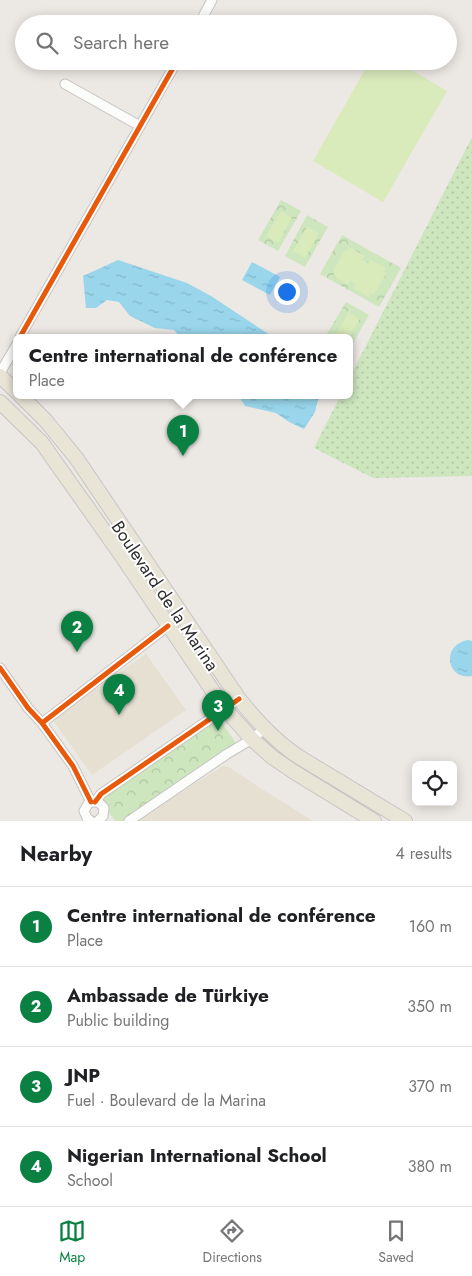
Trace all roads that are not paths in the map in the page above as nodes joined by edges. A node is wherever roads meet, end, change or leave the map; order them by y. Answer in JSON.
{"nodes":[{"id":1,"x":212,"y":0,"type":"edge"},
{"id":2,"x":203,"y":15,"type":"edge"},
{"id":3,"x":172,"y":70,"type":"edge"},
{"id":4,"x":64,"y":84,"type":"dead end"},
{"id":5,"x":140,"y":126,"type":"junction"},
{"id":6,"x":22,"y":334,"type":"edge"},
{"id":7,"x":13,"y":351,"type":"edge"},
{"id":8,"x":0,"y":375,"type":"edge"},
{"id":9,"x":13,"y":388,"type":"edge"},
{"id":10,"x":24,"y":399,"type":"edge"},
{"id":11,"x":0,"y":402,"type":"edge"},
{"id":12,"x":168,"y":626,"type":"junction"},
{"id":13,"x":0,"y":668,"type":"edge"},
{"id":14,"x":239,"y":699,"type":"junction"},
{"id":15,"x":225,"y":709,"type":"junction"},
{"id":16,"x":42,"y":723,"type":"junction"},
{"id":17,"x":264,"y":728,"type":"junction"},
{"id":18,"x":252,"y":739,"type":"junction"},
{"id":19,"x":93,"y":802,"type":"junction"},
{"id":20,"x":94,"y":820,"type":"edge"},
{"id":21,"x":129,"y":821,"type":"edge"},
{"id":22,"x":374,"y":821,"type":"edge"},
{"id":23,"x":405,"y":821,"type":"edge"}],
"edges":[{"from":1,"to":2,"type":"street"},
{"from":3,"to":5,"type":"street"},
{"from":4,"to":5,"type":"street"},
{"from":5,"to":6,"type":"street"},
{"from":7,"to":8,"type":"street"},
{"from":8,"to":9,"type":"main road"},
{"from":10,"to":14,"type":"main road","name":"Boulevard de la Marina"},
{"from":11,"to":12,"type":"main road","name":"Boulevard de la Marina"},
{"from":12,"to":15,"type":"main road","name":"Boulevard de la Marina"},
{"from":12,"to":16,"type":"street"},
{"from":13,"to":16,"type":"street"},
{"from":14,"to":15,"type":"street"},
{"from":14,"to":17,"type":"main road","name":"Boulevard de la Marina"},
{"from":15,"to":18,"type":"main road","name":"Boulevard de la Marina"},
{"from":15,"to":19,"type":"street"},
{"from":16,"to":19,"type":"street"},
{"from":17,"to":18,"type":"street"},
{"from":17,"to":23,"type":"main road","name":"Boulevard de la Marina"},
{"from":18,"to":21,"type":"street"},
{"from":18,"to":22,"type":"main road","name":"Boulevard de la Marina"},
{"from":19,"to":20,"type":"street"},
{"from":19,"to":20,"type":"street"}]}
